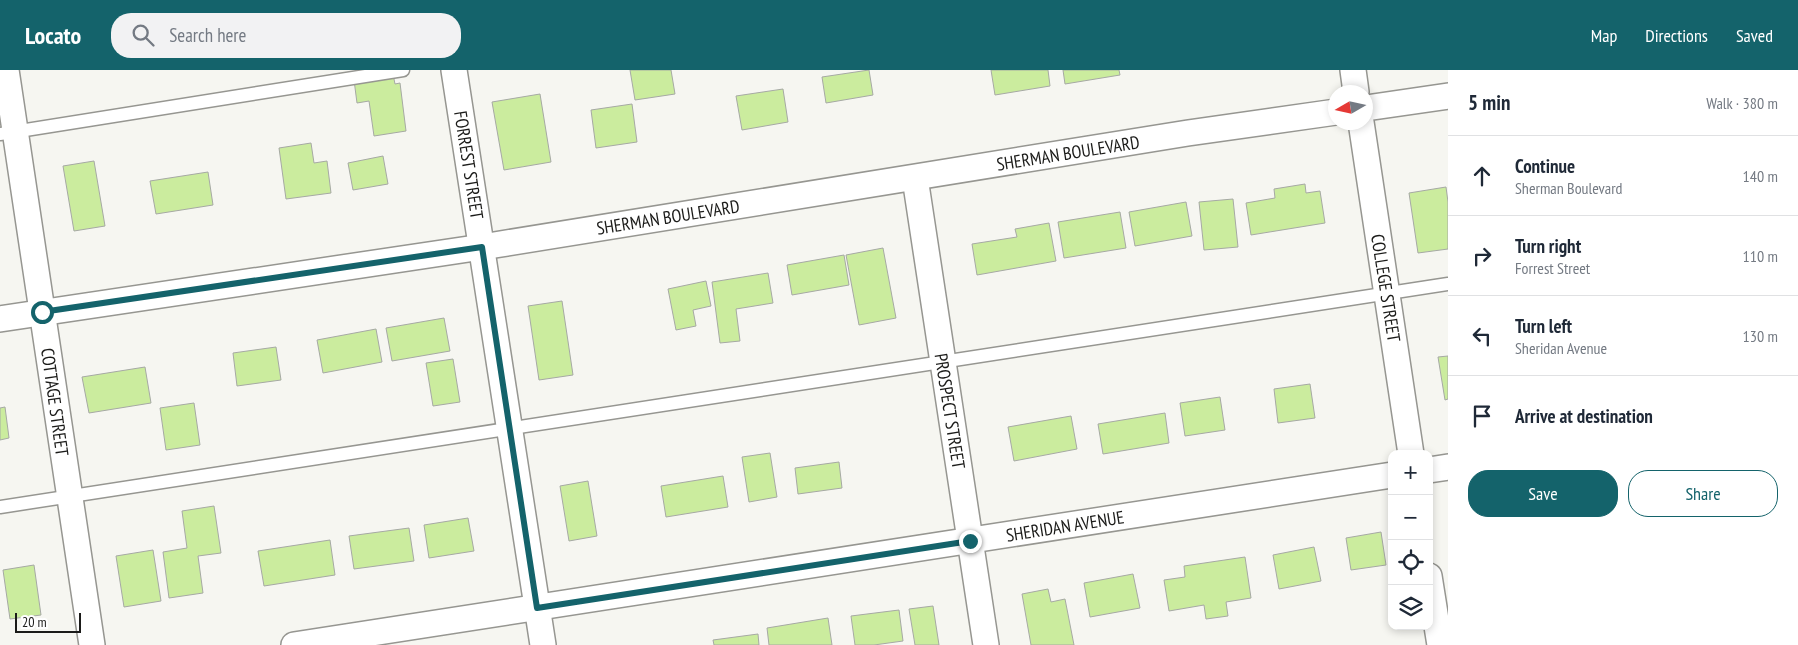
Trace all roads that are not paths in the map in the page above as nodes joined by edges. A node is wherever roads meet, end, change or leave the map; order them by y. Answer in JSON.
{"nodes":[{"id":1,"x":6,"y":70,"type":"edge"},
{"id":2,"x":404,"y":70,"type":"edge"},
{"id":3,"x":454,"y":70,"type":"edge"},
{"id":4,"x":1353,"y":70,"type":"edge"},
{"id":5,"x":1355,"y":85,"type":"edge"},
{"id":6,"x":1448,"y":96,"type":"edge"},
{"id":7,"x":1373,"y":107,"type":"edge"},
{"id":8,"x":1328,"y":113,"type":"edge"},
{"id":9,"x":1362,"y":130,"type":"edge"},
{"id":10,"x":7,"y":132,"type":"edge"},
{"id":11,"x":915,"y":178,"type":"junction"},
{"id":12,"x":482,"y":247,"type":"junction"},
{"id":13,"x":1448,"y":284,"type":"edge"},
{"id":14,"x":1387,"y":293,"type":"junction"},
{"id":15,"x":42,"y":312,"type":"junction"},
{"id":16,"x":0,"y":319,"type":"edge"},
{"id":17,"x":943,"y":361,"type":"junction"},
{"id":18,"x":510,"y":428,"type":"junction"},
{"id":19,"x":1410,"y":450,"type":"edge"},
{"id":20,"x":1448,"y":467,"type":"edge"},
{"id":21,"x":1433,"y":469,"type":"edge"},
{"id":22,"x":1388,"y":476,"type":"edge"},
{"id":23,"x":69,"y":496,"type":"junction"},
{"id":24,"x":0,"y":507,"type":"edge"},
{"id":25,"x":970,"y":541,"type":"junction"},
{"id":26,"x":1430,"y":585,"type":"edge"},
{"id":27,"x":537,"y":608,"type":"junction"},
{"id":28,"x":92,"y":645,"type":"edge"},
{"id":29,"x":294,"y":645,"type":"edge"},
{"id":30,"x":543,"y":645,"type":"edge"},
{"id":31,"x":986,"y":645,"type":"edge"},
{"id":32,"x":1440,"y":645,"type":"edge"}],
"edges":[{"from":1,"to":10,"type":"street","name":"COTTAGE STREET"},
{"from":2,"to":10,"type":"lane"},
{"from":3,"to":12,"type":"street","name":"FORREST STREET"},
{"from":4,"to":5,"type":"street"},
{"from":6,"to":7,"type":"street"},
{"from":8,"to":11,"type":"street","name":"SHERMAN BOULEVARD"},
{"from":9,"to":14,"type":"street","name":"COLLEGE STREET"},
{"from":10,"to":15,"type":"street","name":"COTTAGE STREET"},
{"from":11,"to":12,"type":"street","name":"SHERMAN BOULEVARD"},
{"from":11,"to":17,"type":"street","name":"PROSPECT STREET"},
{"from":12,"to":15,"type":"street","name":"SHERMAN BOULEVARD"},
{"from":12,"to":18,"type":"street","name":"FORREST STREET"},
{"from":13,"to":14,"type":"lane"},
{"from":14,"to":17,"type":"lane"},
{"from":14,"to":19,"type":"street","name":"COLLEGE STREET"},
{"from":15,"to":16,"type":"street","name":"SHERMAN BOULEVARD"},
{"from":15,"to":23,"type":"street","name":"COTTAGE STREET"},
{"from":17,"to":18,"type":"lane"},
{"from":17,"to":25,"type":"street","name":"PROSPECT STREET"},
{"from":18,"to":23,"type":"lane"},
{"from":18,"to":27,"type":"street","name":"FORREST STREET"},
{"from":20,"to":21,"type":"street"},
{"from":22,"to":25,"type":"street","name":"SHERIDAN AVENUE"},
{"from":23,"to":24,"type":"lane"},
{"from":23,"to":28,"type":"street","name":"COTTAGE STREET"},
{"from":25,"to":27,"type":"street","name":"SHERIDAN AVENUE"},
{"from":25,"to":31,"type":"street","name":"PROSPECT STREET"},
{"from":26,"to":32,"type":"street"},
{"from":27,"to":29,"type":"street","name":"SHERIDAN AVENUE"},
{"from":27,"to":30,"type":"street","name":"FORREST STREET"}]}
